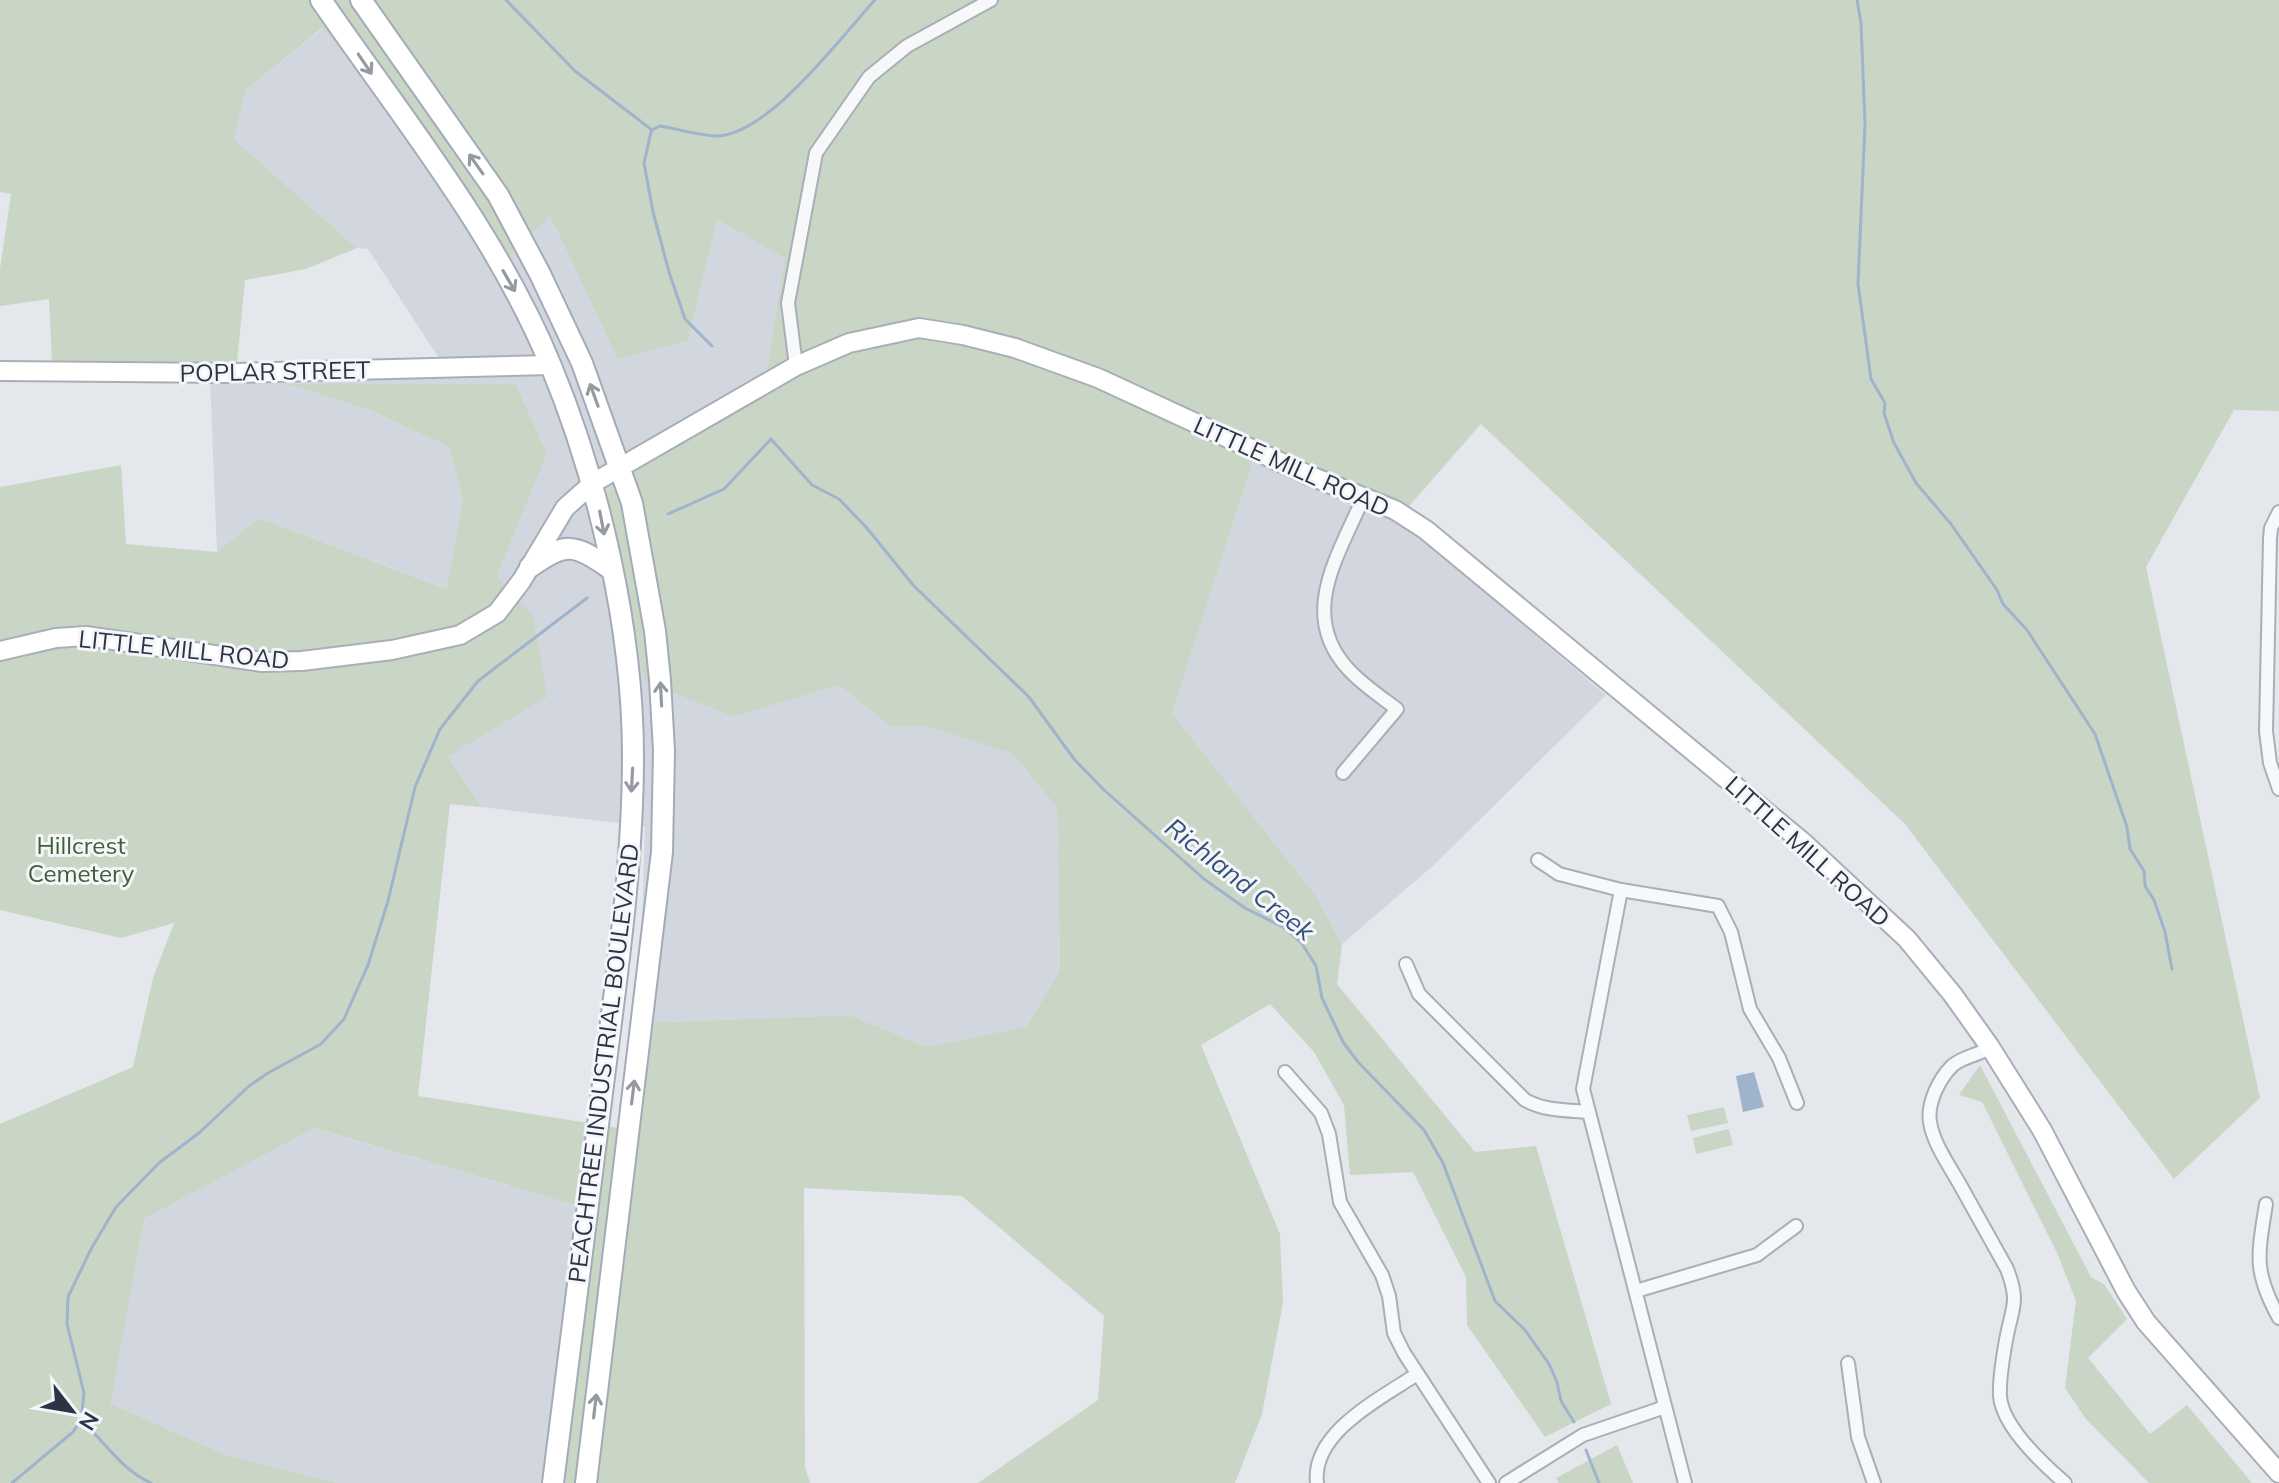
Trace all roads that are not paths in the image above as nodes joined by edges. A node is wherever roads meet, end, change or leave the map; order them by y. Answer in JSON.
{"nodes":[{"id":1,"x":321,"y":0,"type":"edge"},
{"id":2,"x":361,"y":0,"type":"edge"},
{"id":3,"x":991,"y":0,"type":"edge"},
{"id":4,"x":551,"y":365,"type":"junction"},
{"id":5,"x":796,"y":366,"type":"junction"},
{"id":6,"x":0,"y":371,"type":"edge"},
{"id":7,"x":620,"y":469,"type":"junction"},
{"id":8,"x":593,"y":483,"type":"junction"},
{"id":9,"x":1363,"y":498,"type":"junction"},
{"id":10,"x":2279,"y":512,"type":"edge"},
{"id":11,"x":530,"y":567,"type":"junction"},
{"id":12,"x":611,"y":569,"type":"junction"},
{"id":13,"x":0,"y":651,"type":"edge"},
{"id":14,"x":1343,"y":773,"type":"dead end"},
{"id":15,"x":2279,"y":789,"type":"edge"},
{"id":16,"x":1538,"y":860,"type":"dead end"},
{"id":17,"x":1621,"y":890,"type":"junction"},
{"id":18,"x":1406,"y":964,"type":"dead end"},
{"id":19,"x":1990,"y":1047,"type":"junction"},
{"id":20,"x":1285,"y":1072,"type":"dead end"},
{"id":21,"x":1797,"y":1103,"type":"dead end"},
{"id":22,"x":1587,"y":1112,"type":"junction"},
{"id":23,"x":598,"y":1128,"type":"junction"},
{"id":24,"x":628,"y":1132,"type":"junction"},
{"id":25,"x":2266,"y":1204,"type":"dead end"},
{"id":26,"x":1796,"y":1226,"type":"dead end"},
{"id":27,"x":1636,"y":1291,"type":"junction"},
{"id":28,"x":2279,"y":1317,"type":"edge"},
{"id":29,"x":1848,"y":1363,"type":"dead end"},
{"id":30,"x":1417,"y":1374,"type":"junction"},
{"id":31,"x":1665,"y":1407,"type":"junction"},
{"id":32,"x":2279,"y":1473,"type":"edge"},
{"id":33,"x":553,"y":1483,"type":"edge"},
{"id":34,"x":586,"y":1483,"type":"edge"},
{"id":35,"x":1317,"y":1483,"type":"edge"},
{"id":36,"x":1489,"y":1483,"type":"edge"},
{"id":37,"x":1506,"y":1483,"type":"edge"},
{"id":38,"x":1685,"y":1483,"type":"edge"},
{"id":39,"x":1874,"y":1483,"type":"edge"},
{"id":40,"x":2065,"y":1483,"type":"edge"}],
"edges":[{"from":1,"to":4,"type":"main road","name":"PEACHTREE INDUSTRIAL BOULEVARD","one_way":true},
{"from":7,"to":2,"type":"main road","name":"PEACHTREE INDUSTRIAL BOULEVARD","one_way":true},
{"from":3,"to":5,"type":"street"},
{"from":4,"to":6,"type":"street","name":"POPLAR STREET"},
{"from":4,"to":8,"type":"main road","name":"PEACHTREE INDUSTRIAL BOULEVARD"},
{"from":5,"to":7,"type":"street","name":"LITTLE MILL ROAD"},
{"from":5,"to":9,"type":"street","name":"LITTLE MILL ROAD"},
{"from":7,"to":8,"type":"street","name":"LITTLE MILL ROAD"},
{"from":24,"to":7,"type":"main road","name":"PEACHTREE INDUSTRIAL BOULEVARD","one_way":true},
{"from":8,"to":11,"type":"street","name":"LITTLE MILL ROAD"},
{"from":8,"to":12,"type":"main road","name":"PEACHTREE INDUSTRIAL BOULEVARD","one_way":true},
{"from":9,"to":14,"type":"street"},
{"from":9,"to":19,"type":"street","name":"LITTLE MILL ROAD"},
{"from":10,"to":15,"type":"street"},
{"from":11,"to":12,"type":"main road"},
{"from":11,"to":13,"type":"street","name":"LITTLE MILL ROAD"},
{"from":12,"to":23,"type":"main road","name":"PEACHTREE INDUSTRIAL BOULEVARD","one_way":true},
{"from":16,"to":17,"type":"street"},
{"from":17,"to":21,"type":"street"},
{"from":17,"to":22,"type":"street"},
{"from":18,"to":22,"type":"street"},
{"from":19,"to":32,"type":"street","name":"LITTLE MILL ROAD"},
{"from":19,"to":40,"type":"street"},
{"from":20,"to":30,"type":"street"},
{"from":22,"to":27,"type":"street"},
{"from":23,"to":24,"type":"main road"},
{"from":23,"to":33,"type":"main road","name":"PEACHTREE INDUSTRIAL BOULEVARD"},
{"from":34,"to":24,"type":"main road","name":"PEACHTREE INDUSTRIAL BOULEVARD","one_way":true},
{"from":25,"to":28,"type":"street"},
{"from":26,"to":27,"type":"street"},
{"from":27,"to":31,"type":"street"},
{"from":29,"to":39,"type":"street"},
{"from":30,"to":35,"type":"street"},
{"from":30,"to":36,"type":"street"},
{"from":31,"to":37,"type":"street"},
{"from":31,"to":38,"type":"street"}]}
